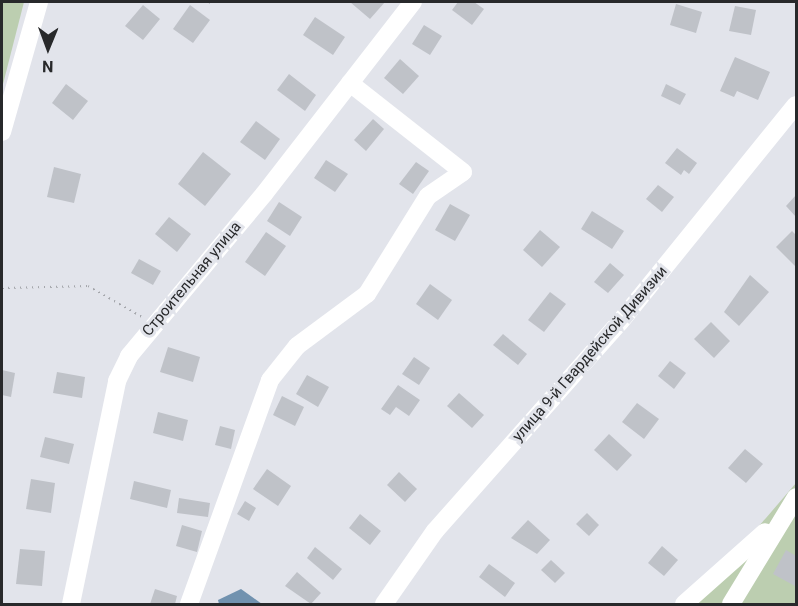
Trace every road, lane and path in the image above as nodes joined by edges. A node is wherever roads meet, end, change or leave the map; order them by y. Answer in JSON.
{"nodes":[{"id":1,"x":39,"y":2,"type":"edge"},
{"id":2,"x":209,"y":2,"type":"edge"},
{"id":3,"x":413,"y":2,"type":"edge"},
{"id":4,"x":213,"y":4,"type":"dead end"},
{"id":5,"x":350,"y":83,"type":"junction"},
{"id":6,"x":796,"y":105,"type":"edge"},
{"id":7,"x":2,"y":132,"type":"edge"},
{"id":8,"x":2,"y":288,"type":"edge"},
{"id":9,"x":153,"y":323,"type":"junction"},
{"id":10,"x":796,"y":497,"type":"edge"},
{"id":11,"x":776,"y":522,"type":"junction"},
{"id":12,"x":71,"y":604,"type":"edge"},
{"id":13,"x":189,"y":604,"type":"edge"},
{"id":14,"x":384,"y":604,"type":"edge"},
{"id":15,"x":684,"y":604,"type":"edge"},
{"id":16,"x":731,"y":604,"type":"edge"}],
"edges":[{"from":1,"to":7,"type":"street"},
{"from":2,"to":4,"type":"path"},
{"from":3,"to":5,"type":"street","name":"Строительная улица"},
{"from":5,"to":9,"type":"street","name":"Строительная улица"},
{"from":5,"to":13,"type":"street"},
{"from":6,"to":14,"type":"street","name":"улица 9-й Гвардейской Дивизии"},
{"from":8,"to":9,"type":"path"},
{"from":9,"to":12,"type":"street","name":"Строительная улица"},
{"from":10,"to":11,"type":"street"},
{"from":11,"to":15,"type":"street"},
{"from":11,"to":16,"type":"street"}]}
